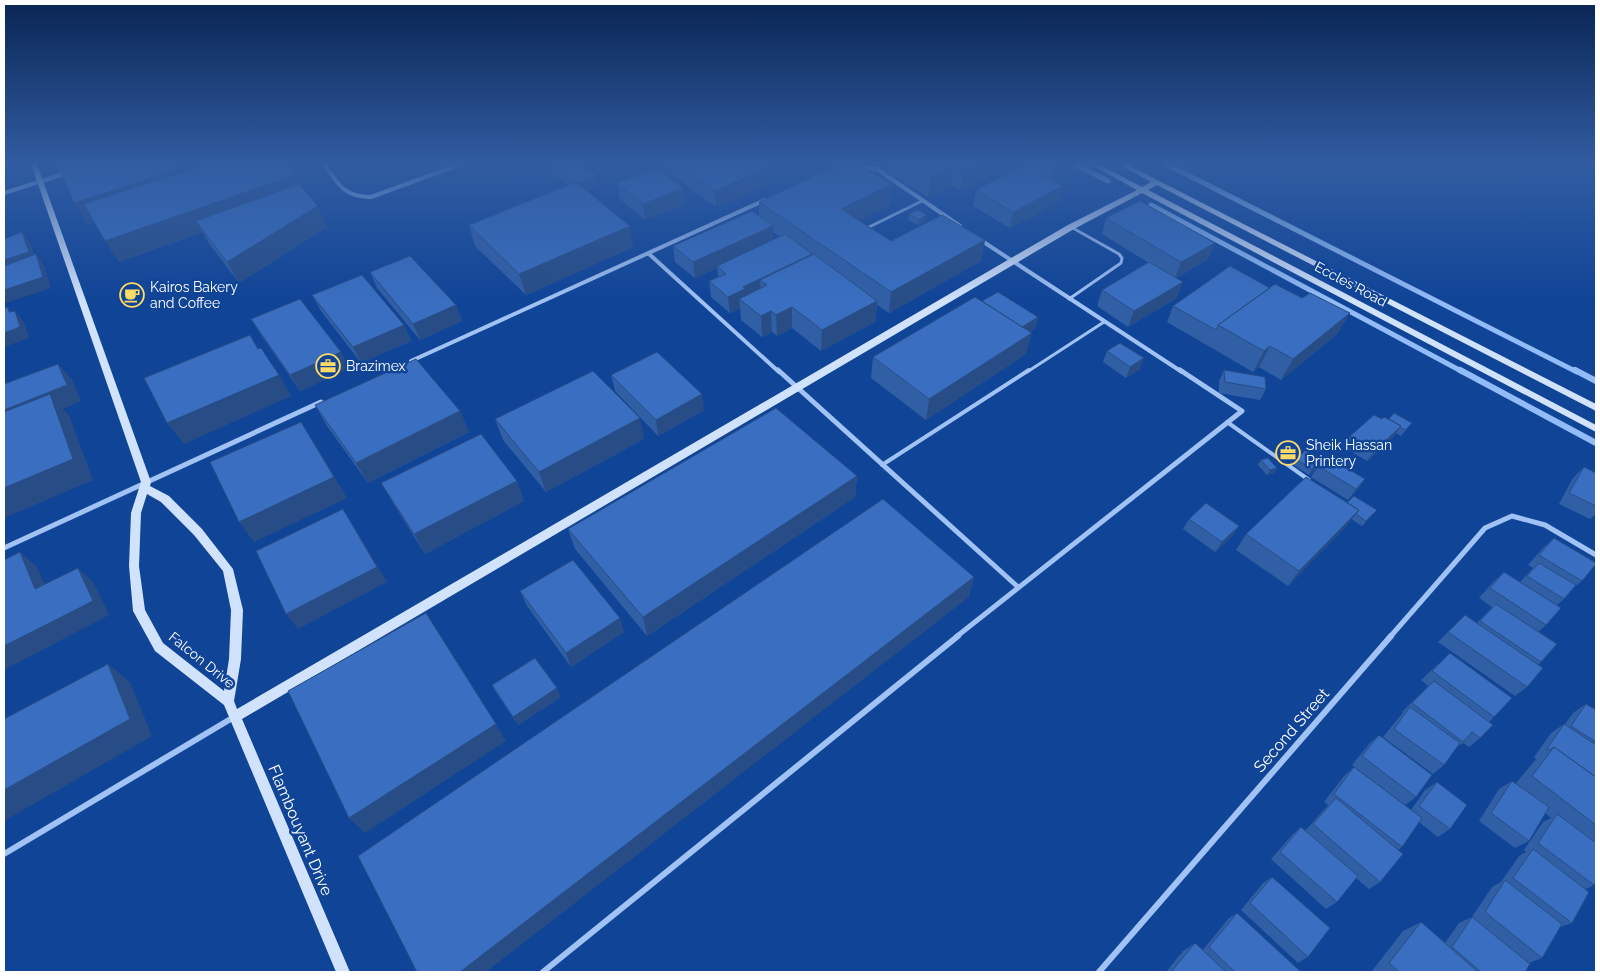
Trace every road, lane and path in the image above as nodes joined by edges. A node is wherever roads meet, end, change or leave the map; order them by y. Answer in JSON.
{"nodes":[{"id":1,"x":51,"y":210,"type":"edge"},
{"id":2,"x":743,"y":210,"type":"edge"},
{"id":3,"x":904,"y":210,"type":"edge"},
{"id":4,"x":935,"y":210,"type":"edge"},
{"id":5,"x":1105,"y":210,"type":"edge"},
{"id":6,"x":1180,"y":210,"type":"edge"},
{"id":7,"x":1211,"y":210,"type":"edge"},
{"id":8,"x":952,"y":220,"type":"junction"},
{"id":9,"x":944,"y":224,"type":"edge"},
{"id":10,"x":1071,"y":227,"type":"junction"},
{"id":11,"x":967,"y":231,"type":"edge"},
{"id":12,"x":873,"y":234,"type":"edge"},
{"id":13,"x":974,"y":236,"type":"edge"},
{"id":14,"x":648,"y":253,"type":"junction"},
{"id":15,"x":1012,"y":262,"type":"junction"},
{"id":16,"x":1069,"y":299,"type":"junction"},
{"id":17,"x":1104,"y":322,"type":"junction"},
{"id":18,"x":406,"y":364,"type":"edge"},
{"id":19,"x":798,"y":388,"type":"junction"},
{"id":20,"x":326,"y":400,"type":"edge"},
{"id":21,"x":1596,"y":408,"type":"edge"},
{"id":22,"x":1227,"y":422,"type":"junction"},
{"id":23,"x":1596,"y":429,"type":"edge"},
{"id":24,"x":882,"y":466,"type":"junction"},
{"id":25,"x":146,"y":485,"type":"junction"},
{"id":26,"x":1315,"y":485,"type":"edge"},
{"id":27,"x":4,"y":548,"type":"edge"},
{"id":28,"x":1596,"y":555,"type":"edge"},
{"id":29,"x":1018,"y":587,"type":"junction"},
{"id":30,"x":228,"y":702,"type":"junction"},
{"id":31,"x":234,"y":718,"type":"junction"},
{"id":32,"x":4,"y":854,"type":"edge"},
{"id":33,"x":342,"y":972,"type":"edge"},
{"id":34,"x":543,"y":972,"type":"edge"},
{"id":35,"x":1099,"y":972,"type":"edge"}],
"edges":[{"from":1,"to":25,"type":"street"},
{"from":2,"to":14,"type":"street"},
{"from":3,"to":12,"type":"lane"},
{"from":4,"to":8,"type":"street"},
{"from":5,"to":10,"type":"street"},
{"from":6,"to":23,"type":"street","name":"Eccles Road"},
{"from":7,"to":21,"type":"street","name":"Eccles Road"},
{"from":8,"to":9,"type":"lane"},
{"from":8,"to":11,"type":"street"},
{"from":10,"to":15,"type":"street"},
{"from":10,"to":16,"type":"lane"},
{"from":13,"to":15,"type":"street"},
{"from":14,"to":18,"type":"street"},
{"from":14,"to":19,"type":"street"},
{"from":15,"to":16,"type":"street"},
{"from":15,"to":19,"type":"street"},
{"from":16,"to":17,"type":"street"},
{"from":17,"to":22,"type":"street"},
{"from":17,"to":24,"type":"lane"},
{"from":19,"to":24,"type":"street"},
{"from":19,"to":31,"type":"street"},
{"from":20,"to":25,"type":"street"},
{"from":22,"to":26,"type":"lane"},
{"from":22,"to":29,"type":"street"},
{"from":24,"to":29,"type":"street"},
{"from":25,"to":27,"type":"street"},
{"from":25,"to":30,"type":"street","name":"Falcon Drive"},
{"from":25,"to":30,"type":"street","name":"Falcon Drive"},
{"from":28,"to":35,"type":"street","name":"Second Street"},
{"from":29,"to":34,"type":"street"},
{"from":30,"to":31,"type":"street","name":"Flambouyant Drive"},
{"from":31,"to":32,"type":"street"},
{"from":31,"to":33,"type":"street","name":"Flambouyant Drive"}]}
